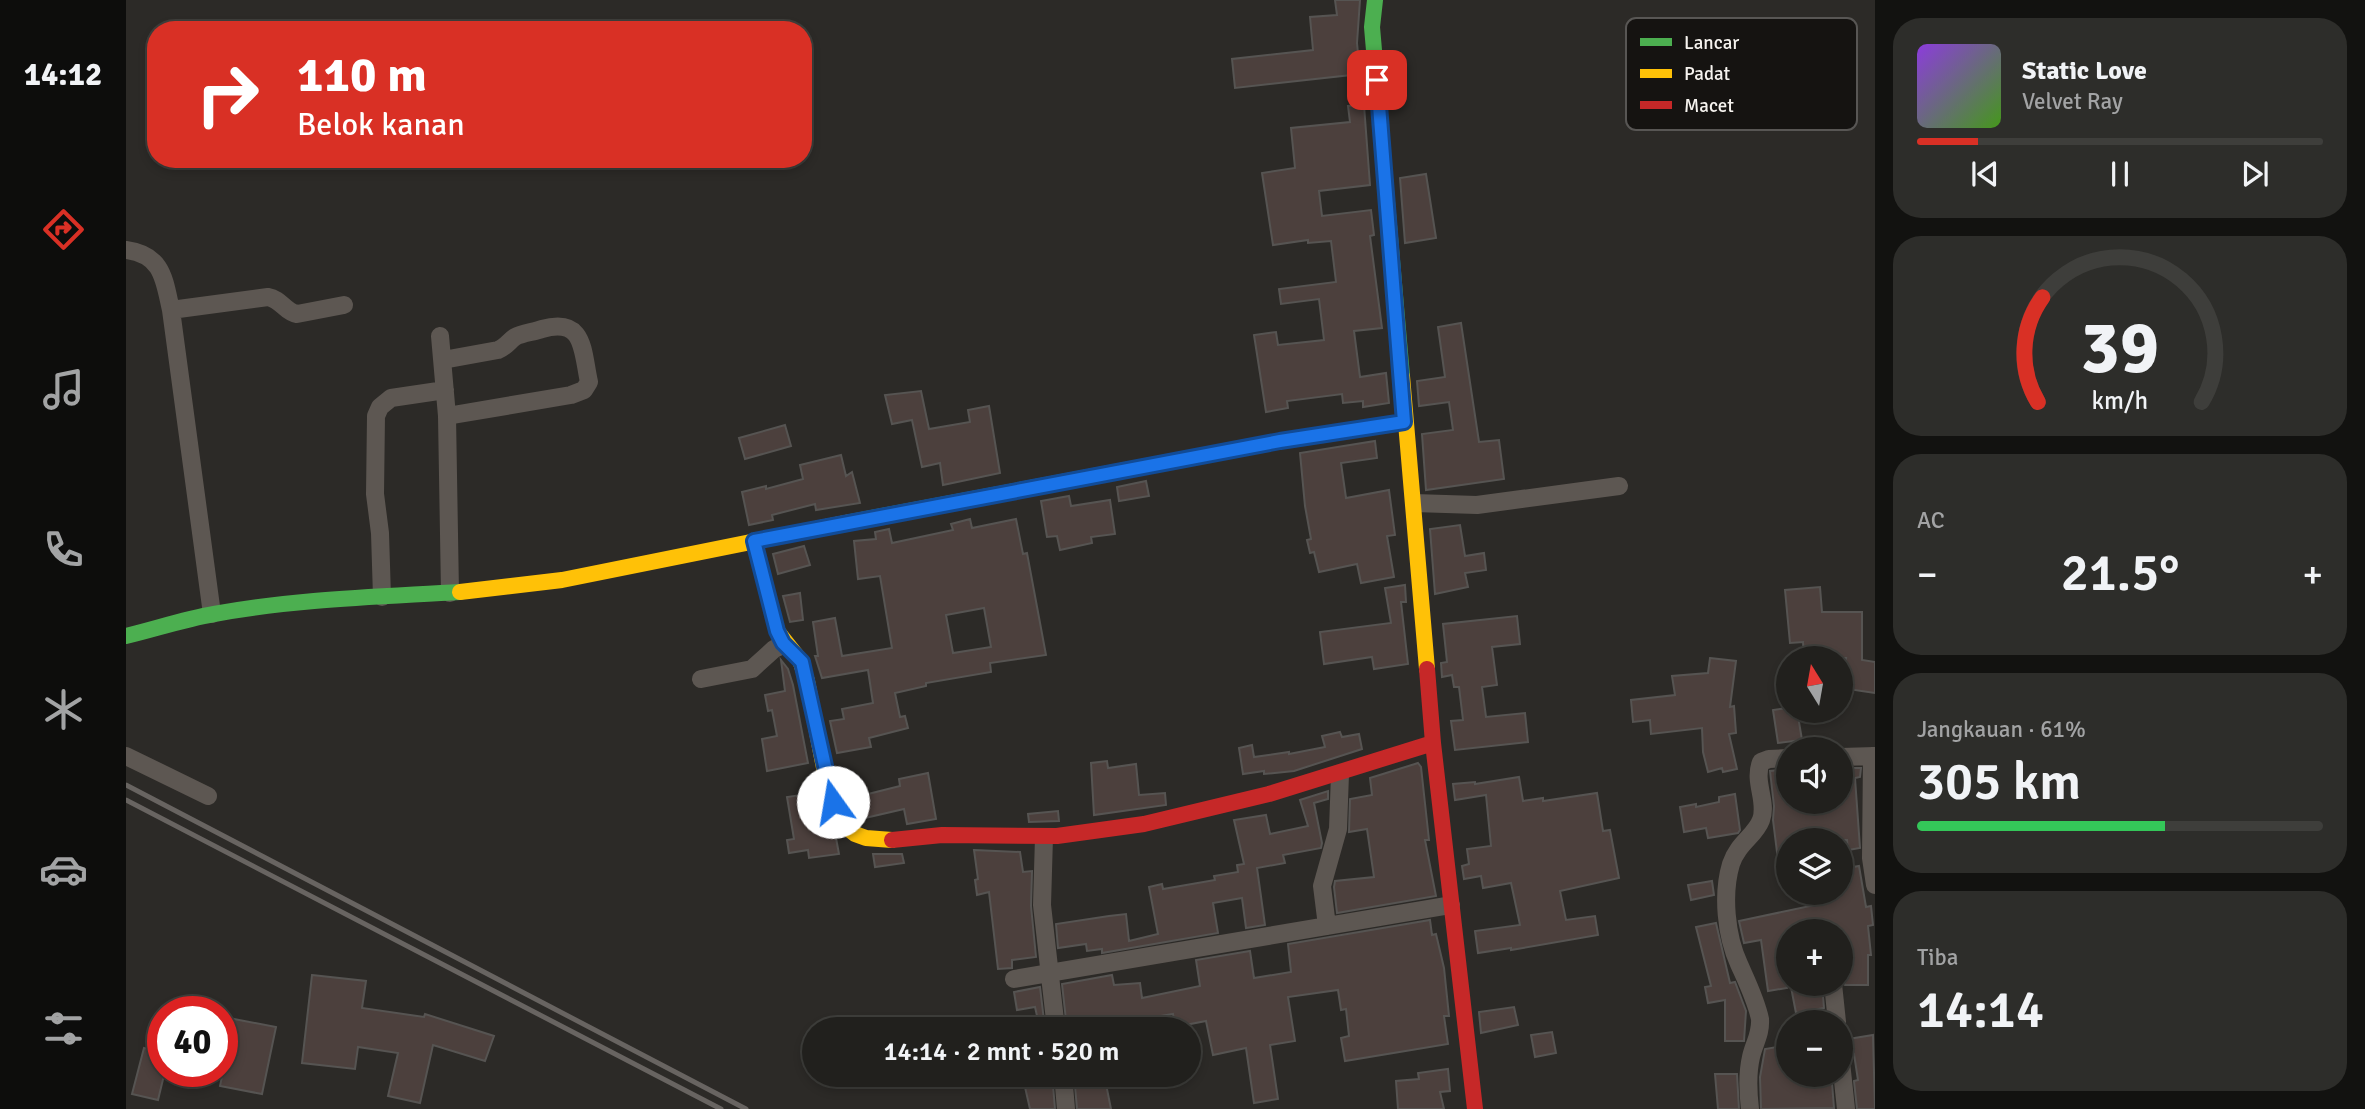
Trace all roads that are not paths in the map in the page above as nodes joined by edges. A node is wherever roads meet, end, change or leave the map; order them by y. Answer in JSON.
{"nodes":[{"id":1,"x":1375,"y":0,"type":"edge"},
{"id":2,"x":126,"y":250,"type":"edge"},
{"id":3,"x":344,"y":306,"type":"dead end"},
{"id":4,"x":172,"y":310,"type":"junction"},
{"id":5,"x":440,"y":336,"type":"dead end"},
{"id":6,"x":443,"y":360,"type":"junction"},
{"id":7,"x":444,"y":390,"type":"junction"},
{"id":8,"x":447,"y":416,"type":"junction"},
{"id":9,"x":1404,"y":422,"type":"junction"},
{"id":10,"x":1619,"y":486,"type":"dead end"},
{"id":11,"x":1414,"y":503,"type":"junction"},
{"id":12,"x":754,"y":541,"type":"junction"},
{"id":13,"x":450,"y":593,"type":"junction"},
{"id":14,"x":382,"y":597,"type":"junction"},
{"id":15,"x":212,"y":614,"type":"junction"},
{"id":16,"x":126,"y":636,"type":"edge"},
{"id":17,"x":785,"y":644,"type":"junction"},
{"id":18,"x":701,"y":679,"type":"dead end"},
{"id":19,"x":1433,"y":743,"type":"junction"},
{"id":20,"x":126,"y":756,"type":"edge"},
{"id":21,"x":1873,"y":756,"type":"edge"},
{"id":22,"x":1853,"y":757,"type":"edge"},
{"id":23,"x":1776,"y":759,"type":"edge"},
{"id":24,"x":1340,"y":774,"type":"junction"},
{"id":25,"x":208,"y":796,"type":"dead end"},
{"id":26,"x":1044,"y":837,"type":"junction"},
{"id":27,"x":1875,"y":885,"type":"edge"},
{"id":28,"x":1451,"y":905,"type":"junction"},
{"id":29,"x":1327,"y":926,"type":"junction"},
{"id":30,"x":1048,"y":972,"type":"junction"},
{"id":31,"x":1014,"y":979,"type":"dead end"},
{"id":32,"x":1054,"y":1017,"type":"edge"},
{"id":33,"x":1064,"y":1087,"type":"edge"},
{"id":34,"x":1844,"y":1087,"type":"edge"},
{"id":35,"x":1066,"y":1109,"type":"edge"},
{"id":36,"x":1475,"y":1109,"type":"edge"},
{"id":37,"x":1750,"y":1109,"type":"edge"},
{"id":38,"x":1846,"y":1109,"type":"edge"}],
"edges":[{"from":1,"to":9,"type":"street"},
{"from":2,"to":4,"type":"street"},
{"from":3,"to":4,"type":"street"},
{"from":4,"to":15,"type":"street"},
{"from":5,"to":6,"type":"street"},
{"from":6,"to":7,"type":"street"},
{"from":6,"to":8,"type":"street"},
{"from":7,"to":8,"type":"street"},
{"from":7,"to":14,"type":"street"},
{"from":8,"to":13,"type":"street"},
{"from":9,"to":11,"type":"street"},
{"from":9,"to":12,"type":"street"},
{"from":10,"to":11,"type":"street"},
{"from":11,"to":19,"type":"street"},
{"from":12,"to":13,"type":"street"},
{"from":12,"to":17,"type":"street"},
{"from":13,"to":14,"type":"street"},
{"from":14,"to":15,"type":"street"},
{"from":15,"to":16,"type":"street"},
{"from":17,"to":18,"type":"street"},
{"from":17,"to":26,"type":"street"},
{"from":19,"to":24,"type":"street"},
{"from":19,"to":28,"type":"street"},
{"from":20,"to":25,"type":"street"},
{"from":21,"to":22,"type":"street"},
{"from":21,"to":27,"type":"street"},
{"from":23,"to":37,"type":"street"},
{"from":24,"to":26,"type":"street"},
{"from":24,"to":29,"type":"street"},
{"from":26,"to":30,"type":"street"},
{"from":28,"to":29,"type":"street"},
{"from":28,"to":36,"type":"street"},
{"from":29,"to":30,"type":"street"},
{"from":30,"to":31,"type":"street"},
{"from":30,"to":32,"type":"street"},
{"from":33,"to":35,"type":"street"},
{"from":34,"to":38,"type":"street"}]}
